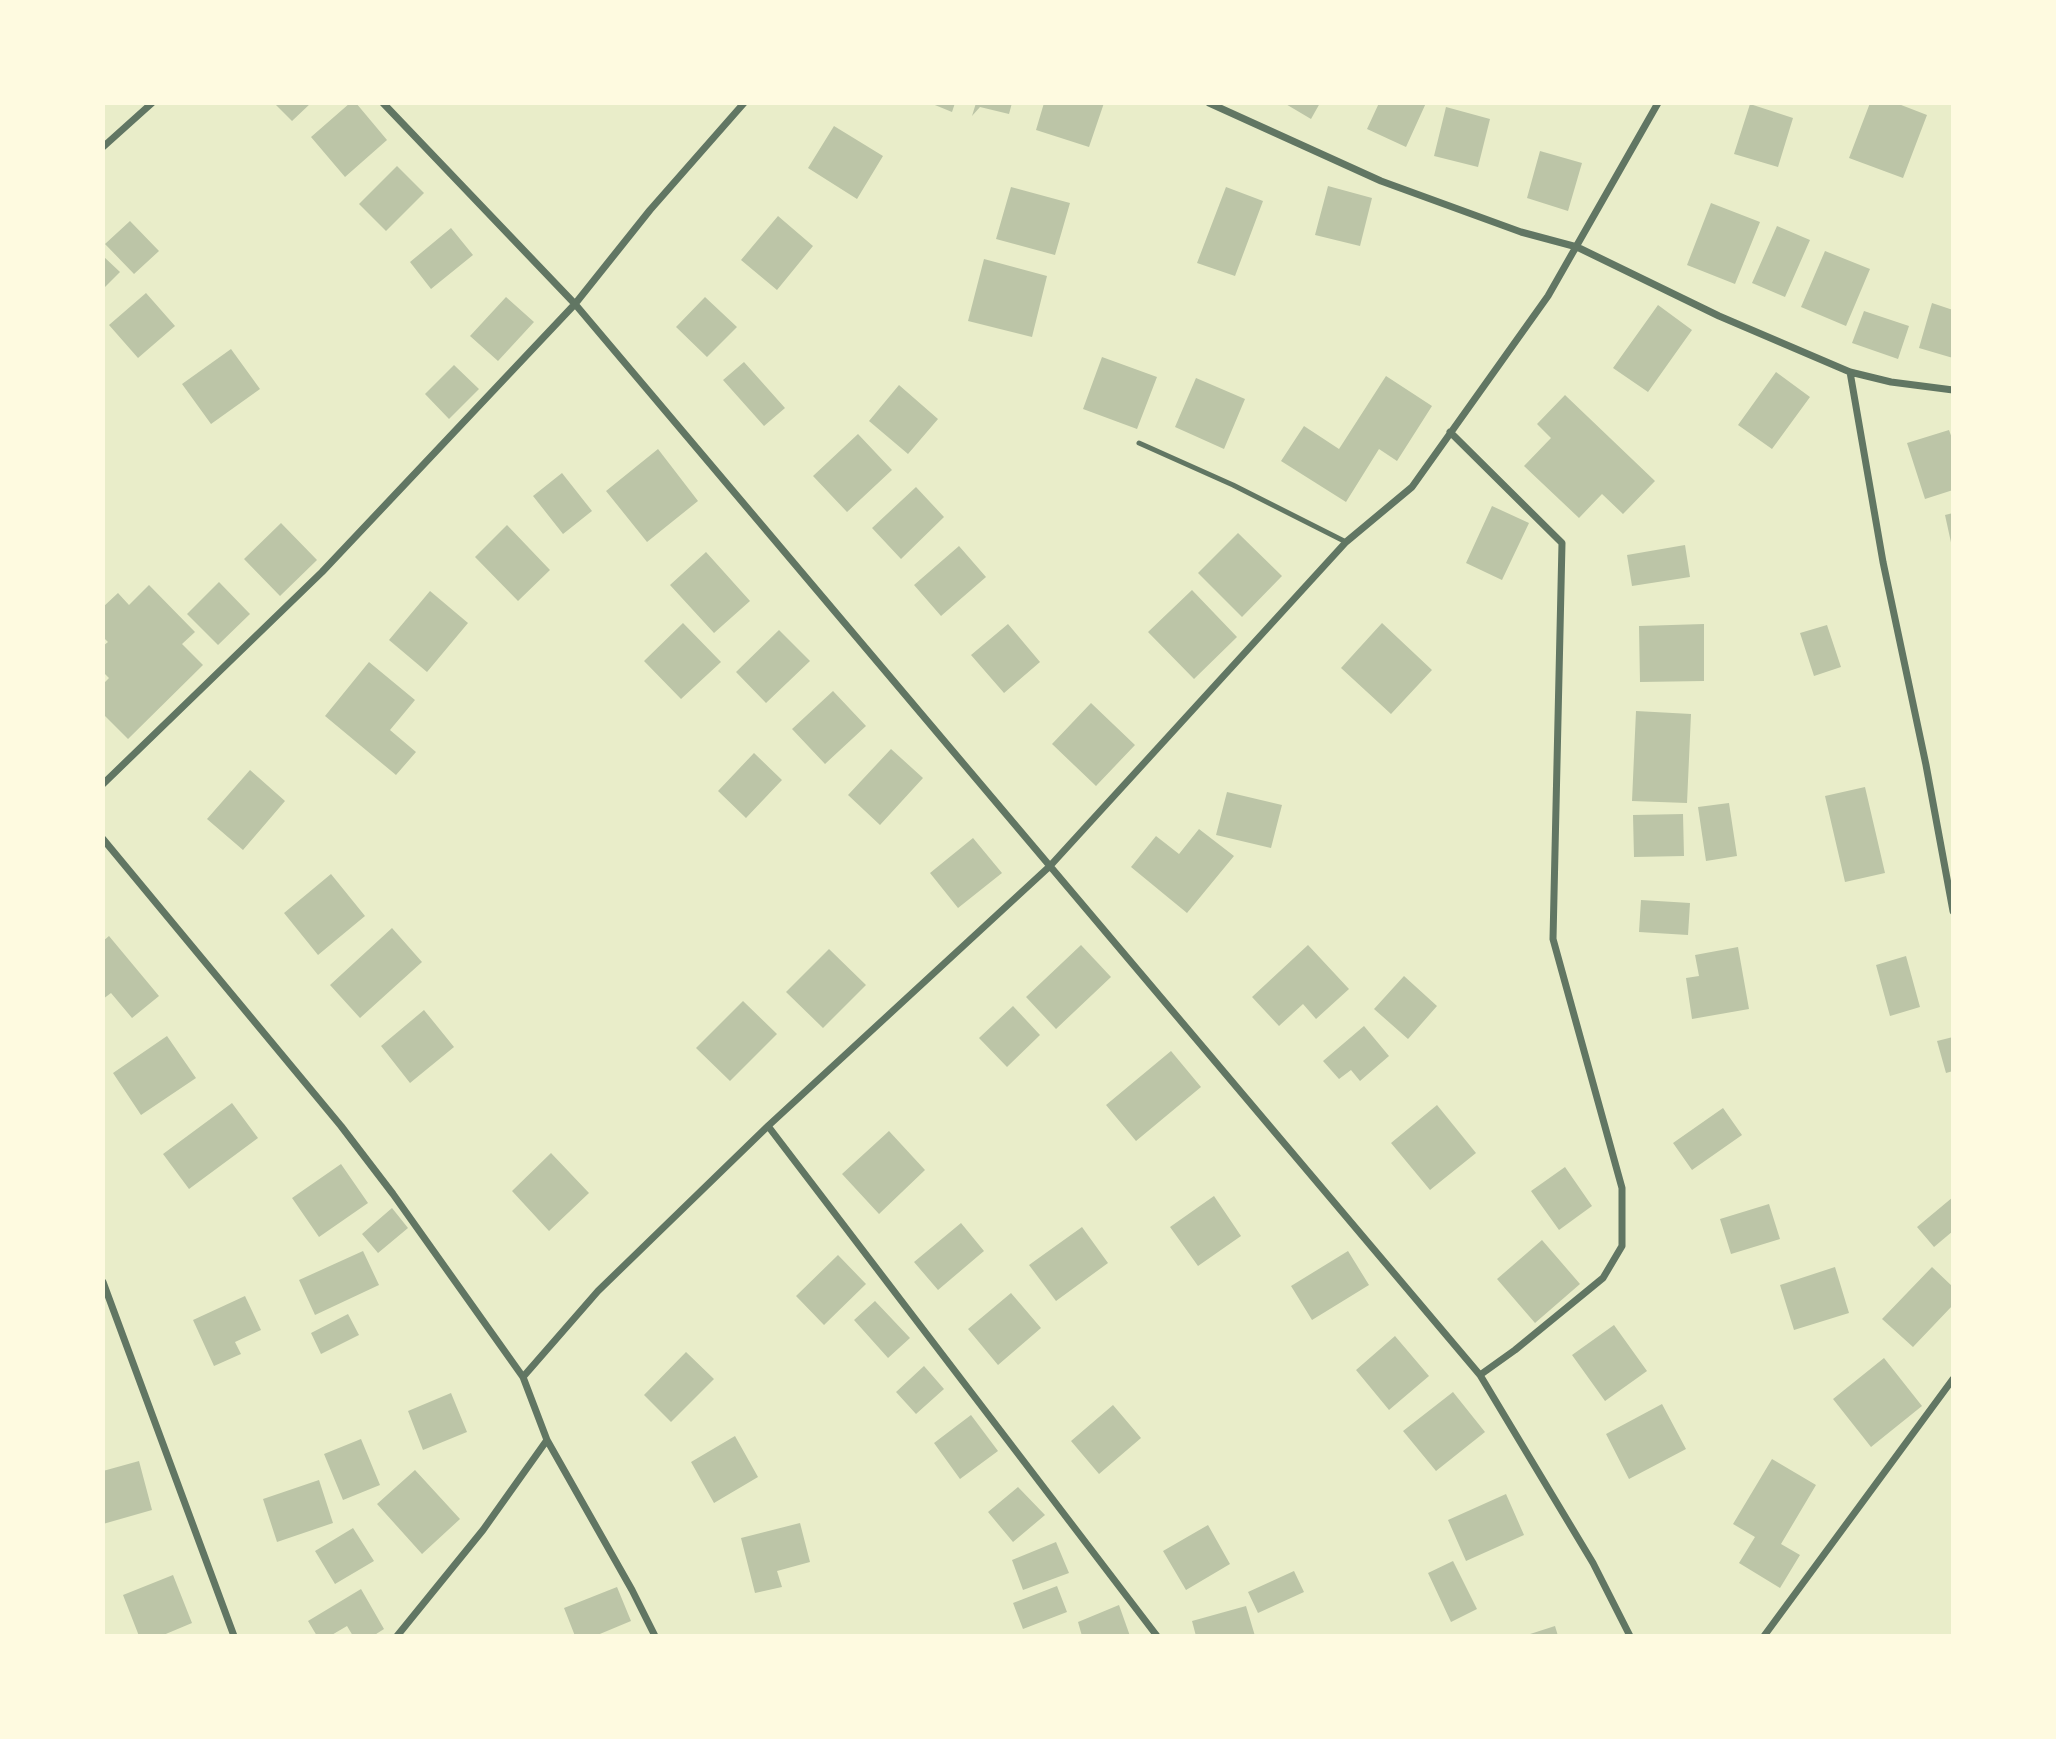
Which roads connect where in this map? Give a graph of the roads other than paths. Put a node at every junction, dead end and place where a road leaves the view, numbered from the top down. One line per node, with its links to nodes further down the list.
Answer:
1 (152, 103): 6 (street)
2 (383, 103): 8 (street)
3 (744, 103): 8 (street)
4 (1209, 103): 7 (street)
5 (1658, 103): 7 (street)
6 (103, 147)
7 (1577, 247): 9 (street); 11 (street)
8 (575, 304): 14 (street); 16 (street)
9 (1850, 372): 10 (street); 17 (street)
10 (1953, 390)
11 (1450, 432): 13 (street); 20 (street)
12 (1139, 443): 13 (lane)
13 (1346, 542): 16 (street)
14 (103, 784)
15 (103, 839): 21 (street)
16 (1050, 866): 18 (street); 20 (street)
17 (1953, 911)
18 (768, 1126): 21 (street); 27 (street)
19 (103, 1282): 24 (street)
20 (1480, 1375): 28 (street)
21 (523, 1377): 23 (street)
22 (1953, 1379): 29 (street)
23 (547, 1440): 25 (street); 26 (street)
24 (234, 1636)
25 (397, 1636)
26 (655, 1636)
27 (1157, 1636)
28 (1630, 1636)
29 (1764, 1636)

